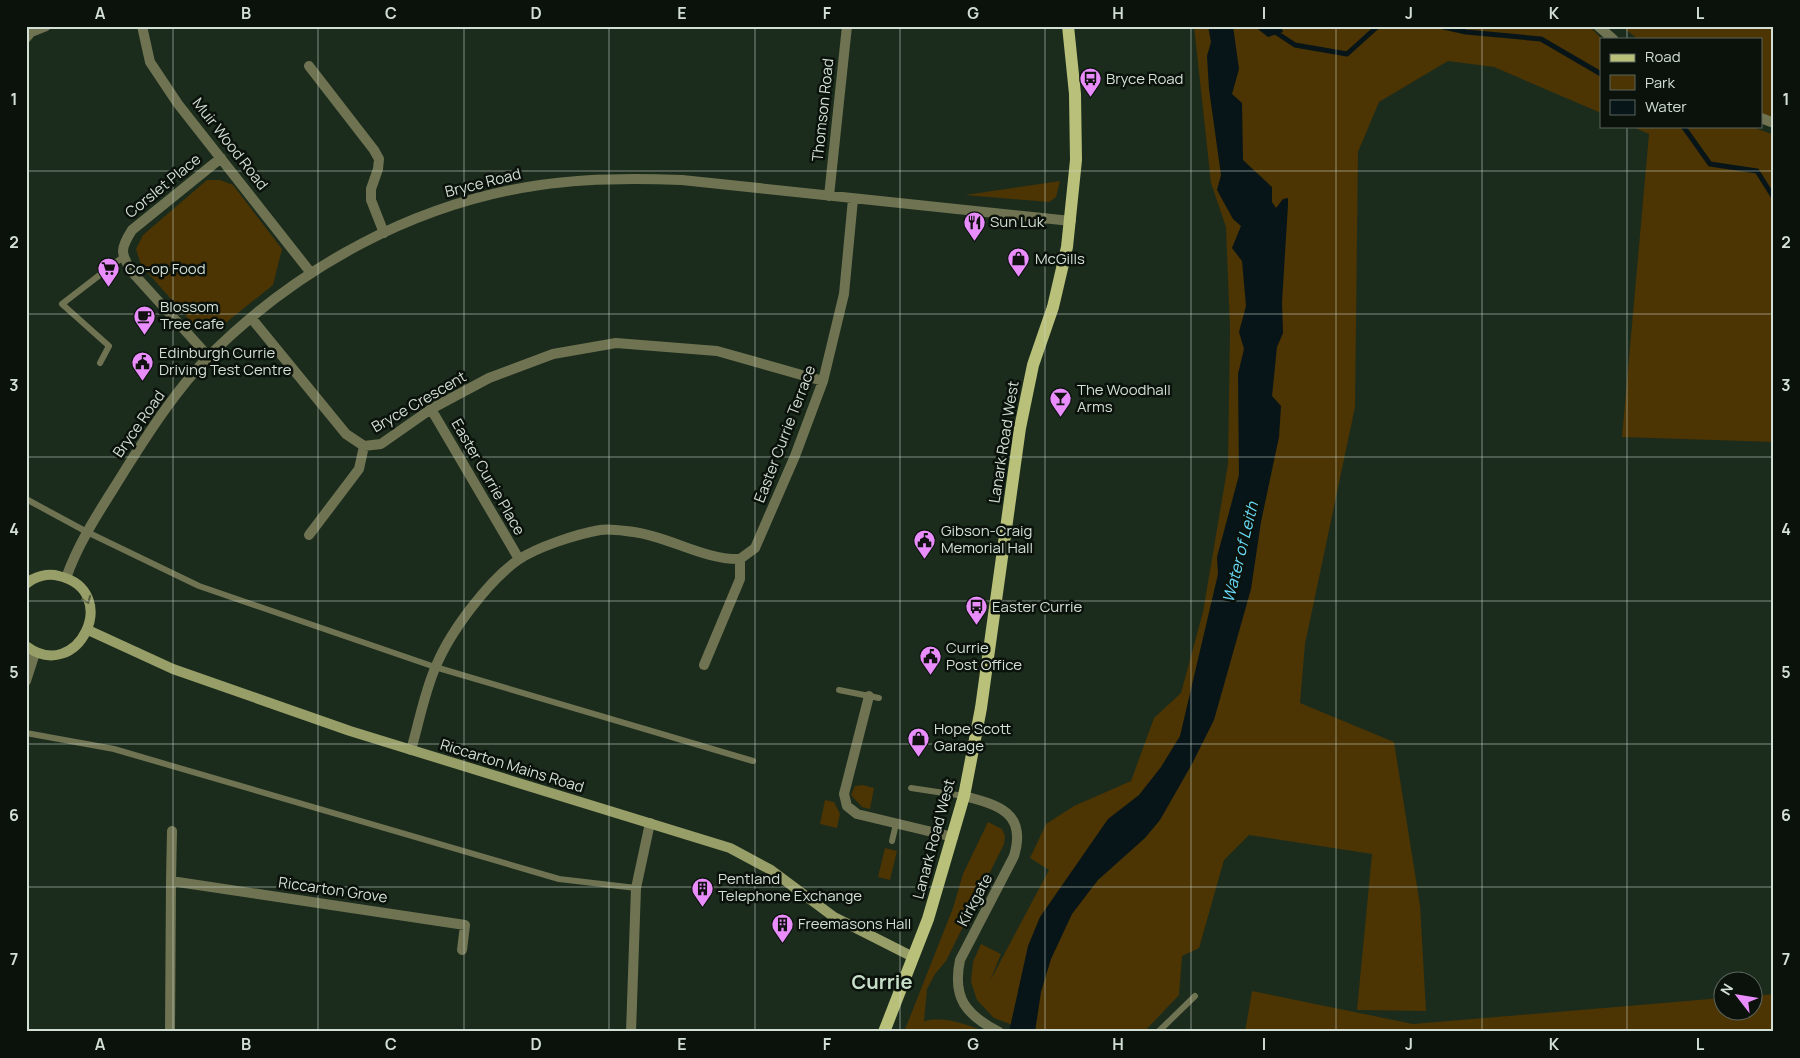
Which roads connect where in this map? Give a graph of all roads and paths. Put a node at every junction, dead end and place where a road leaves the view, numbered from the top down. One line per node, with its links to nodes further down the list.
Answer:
1 (46, 26): 6 (street)
2 (142, 26): 11 (street, Muir Wood Road)
3 (847, 26): 12 (street, Thomson Road)
4 (1068, 26): 14 (main road, Lanark Road West)
5 (1598, 26): 7 (street)
6 (26, 38)
7 (1613, 38)
8 (309, 66): 15 (street)
9 (1762, 118): 10 (street)
10 (1774, 123)
11 (221, 158): 16 (street, Corslet Place); 17 (street, Muir Wood Road)
12 (829, 196): 13 (street, Bryce Road); 15 (street, Bryce Road)
13 (853, 199): 14 (street, Bryce Road); 21 (street, Easter Currie Terrace)
14 (1071, 221): 44 (main road, Lanark Road West)
15 (384, 233): 17 (street, Bryce Road)
16 (123, 257): 19 (street); 20 (lane)
17 (310, 273): 18 (street, Bryce Road)
18 (252, 319): 19 (street, Bryce Road); 23 (street)
19 (209, 357): 25 (street, Bryce Road)
20 (100, 363)
21 (823, 381): 22 (street, Bryce Crescent); 28 (street, Easter Currie Terrace)
22 (431, 409): 23 (street, Bryce Crescent); 27 (street, Easter Currie Place)
23 (364, 446): 26 (street, Bryce Crescent)
24 (26, 499): 25 (lane)
25 (87, 532): 29 (street, Bryce Road); 35 (lane)
26 (309, 534)
27 (519, 559): 28 (street); 35 (street)
28 (740, 559): 34 (street)
29 (66, 578): 30 (street); 31 (street, one-way to 31)
30 (26, 584)
31 (88, 630): 33 (street); 41 (street, Riccarton Mains Road)
32 (26, 646): 33 (street)
33 (35, 653): 36 (street)
34 (704, 665)
35 (436, 667): 41 (street); 42 (lane)
36 (26, 681)
37 (838, 690): 38 (lane)
38 (869, 696): 39 (lane); 46 (street)
39 (879, 698)
40 (26, 733): 51 (lane)
41 (411, 750): 45 (street, Riccarton Mains Road)
42 (753, 761)
43 (911, 788): 44 (lane)
44 (964, 796): 48 (main road, Lanark Road West); 58 (street, Kirkgate)
45 (650, 823): 51 (street); 53 (street, Riccarton Mains Road)
46 (896, 824): 48 (street); 49 (lane)
47 (172, 831): 50 (street)
48 (953, 837): 53 (main road, Lanark Road West)
49 (892, 841)
50 (171, 881): 52 (street, Riccarton Grove); 55 (street)
51 (636, 888): 56 (street)
52 (462, 950)
53 (913, 956): 57 (main road, Lanark Road West)
54 (1195, 996): 59 (lane)
55 (170, 1032)
56 (631, 1032)
57 (884, 1032)
58 (999, 1032)
59 (1158, 1032)

